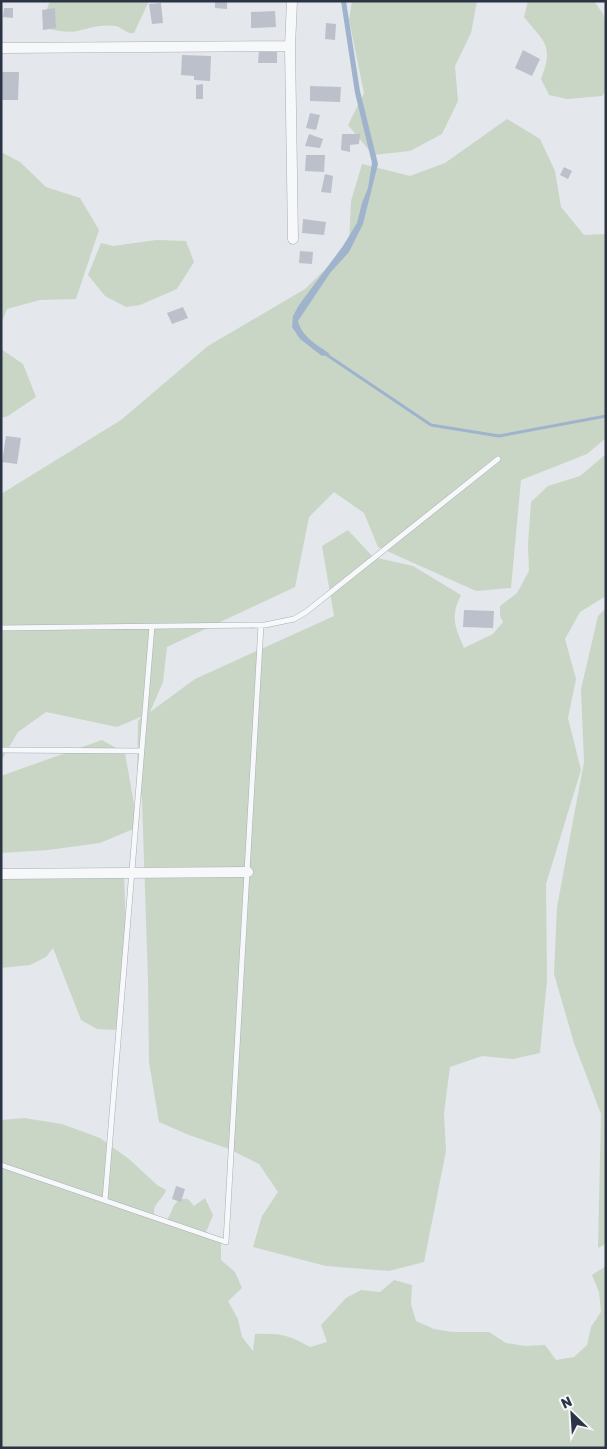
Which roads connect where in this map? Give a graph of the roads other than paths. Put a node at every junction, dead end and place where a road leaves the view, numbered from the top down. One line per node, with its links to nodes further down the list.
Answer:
1 (292, 1): 2 (street)
2 (290, 46): 3 (street); 4 (street)
3 (1, 48)
4 (293, 239)
5 (498, 459): 6 (lane)
6 (261, 624): 7 (lane); 11 (lane)
7 (152, 626): 8 (lane); 10 (lane)
8 (1, 628)
9 (1, 750): 10 (lane)
10 (142, 751): 12 (lane)
11 (248, 872): 12 (street); 15 (lane)
12 (132, 873): 13 (street); 15 (lane)
13 (1, 874)
14 (1, 1165): 15 (lane)
15 (105, 1200)

